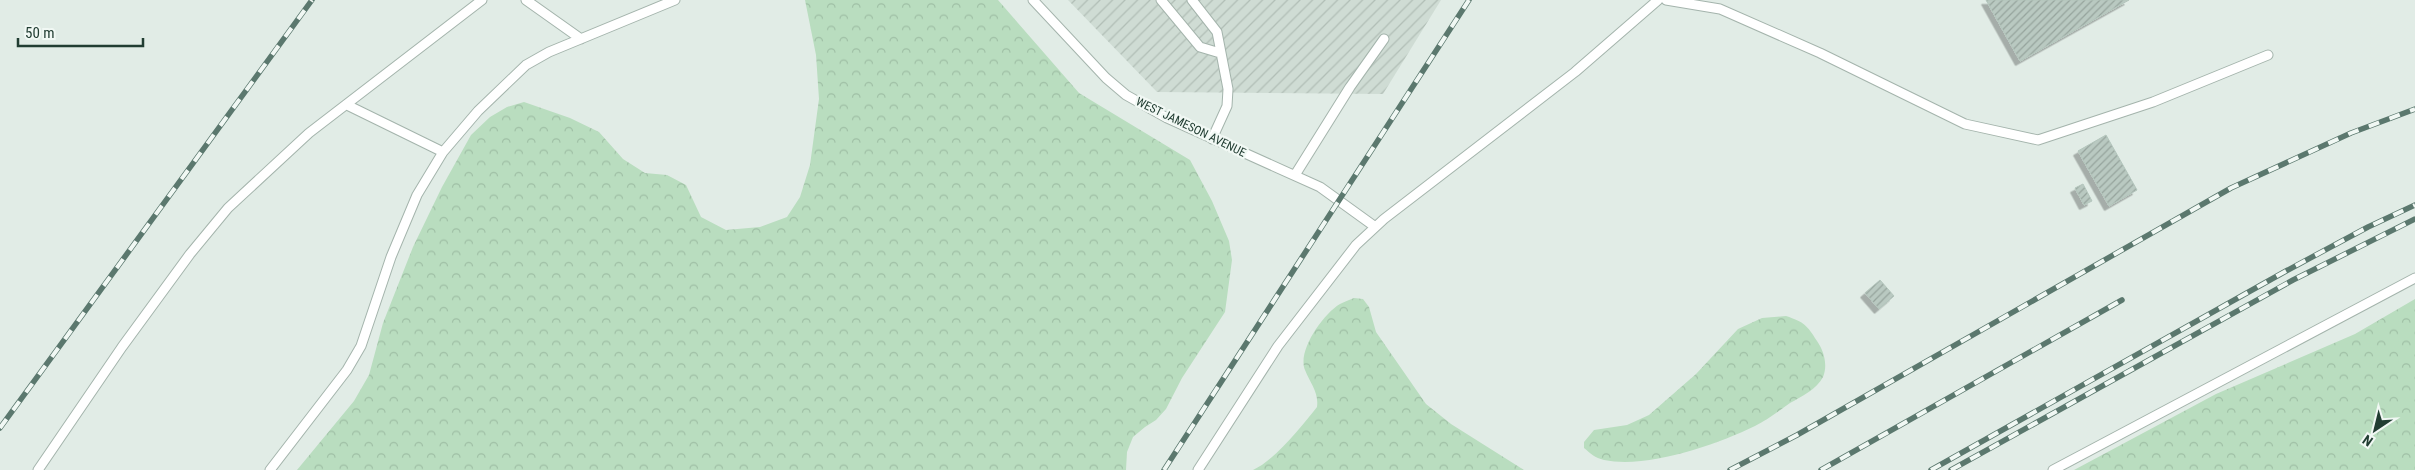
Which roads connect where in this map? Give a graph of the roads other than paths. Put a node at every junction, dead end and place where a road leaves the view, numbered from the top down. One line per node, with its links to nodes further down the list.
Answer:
1 (482, 0): 13 (lane)
2 (526, 0): 9 (lane)
3 (675, 0): 9 (lane)
4 (1033, 0): 14 (lane, WEST JAMESON AVENUE)
5 (1161, 0): 11 (lane)
6 (1192, 0): 11 (lane)
7 (1658, 0): 17 (lane)
8 (1666, 0): 12 (lane)
9 (581, 39): 15 (lane)
10 (1384, 39): 16 (lane)
11 (1220, 53): 14 (lane)
12 (2268, 55)
13 (347, 105): 15 (lane); 19 (lane)
14 (1212, 139): 16 (lane, WEST JAMESON AVENUE)
15 (443, 152): 20 (lane)
16 (1295, 175): 17 (lane, WEST JAMESON AVENUE)
17 (1374, 226): 21 (lane)
18 (2415, 278): 22 (lane)
19 (38, 470)
20 (270, 470)
21 (1198, 470)
22 (2054, 470)

